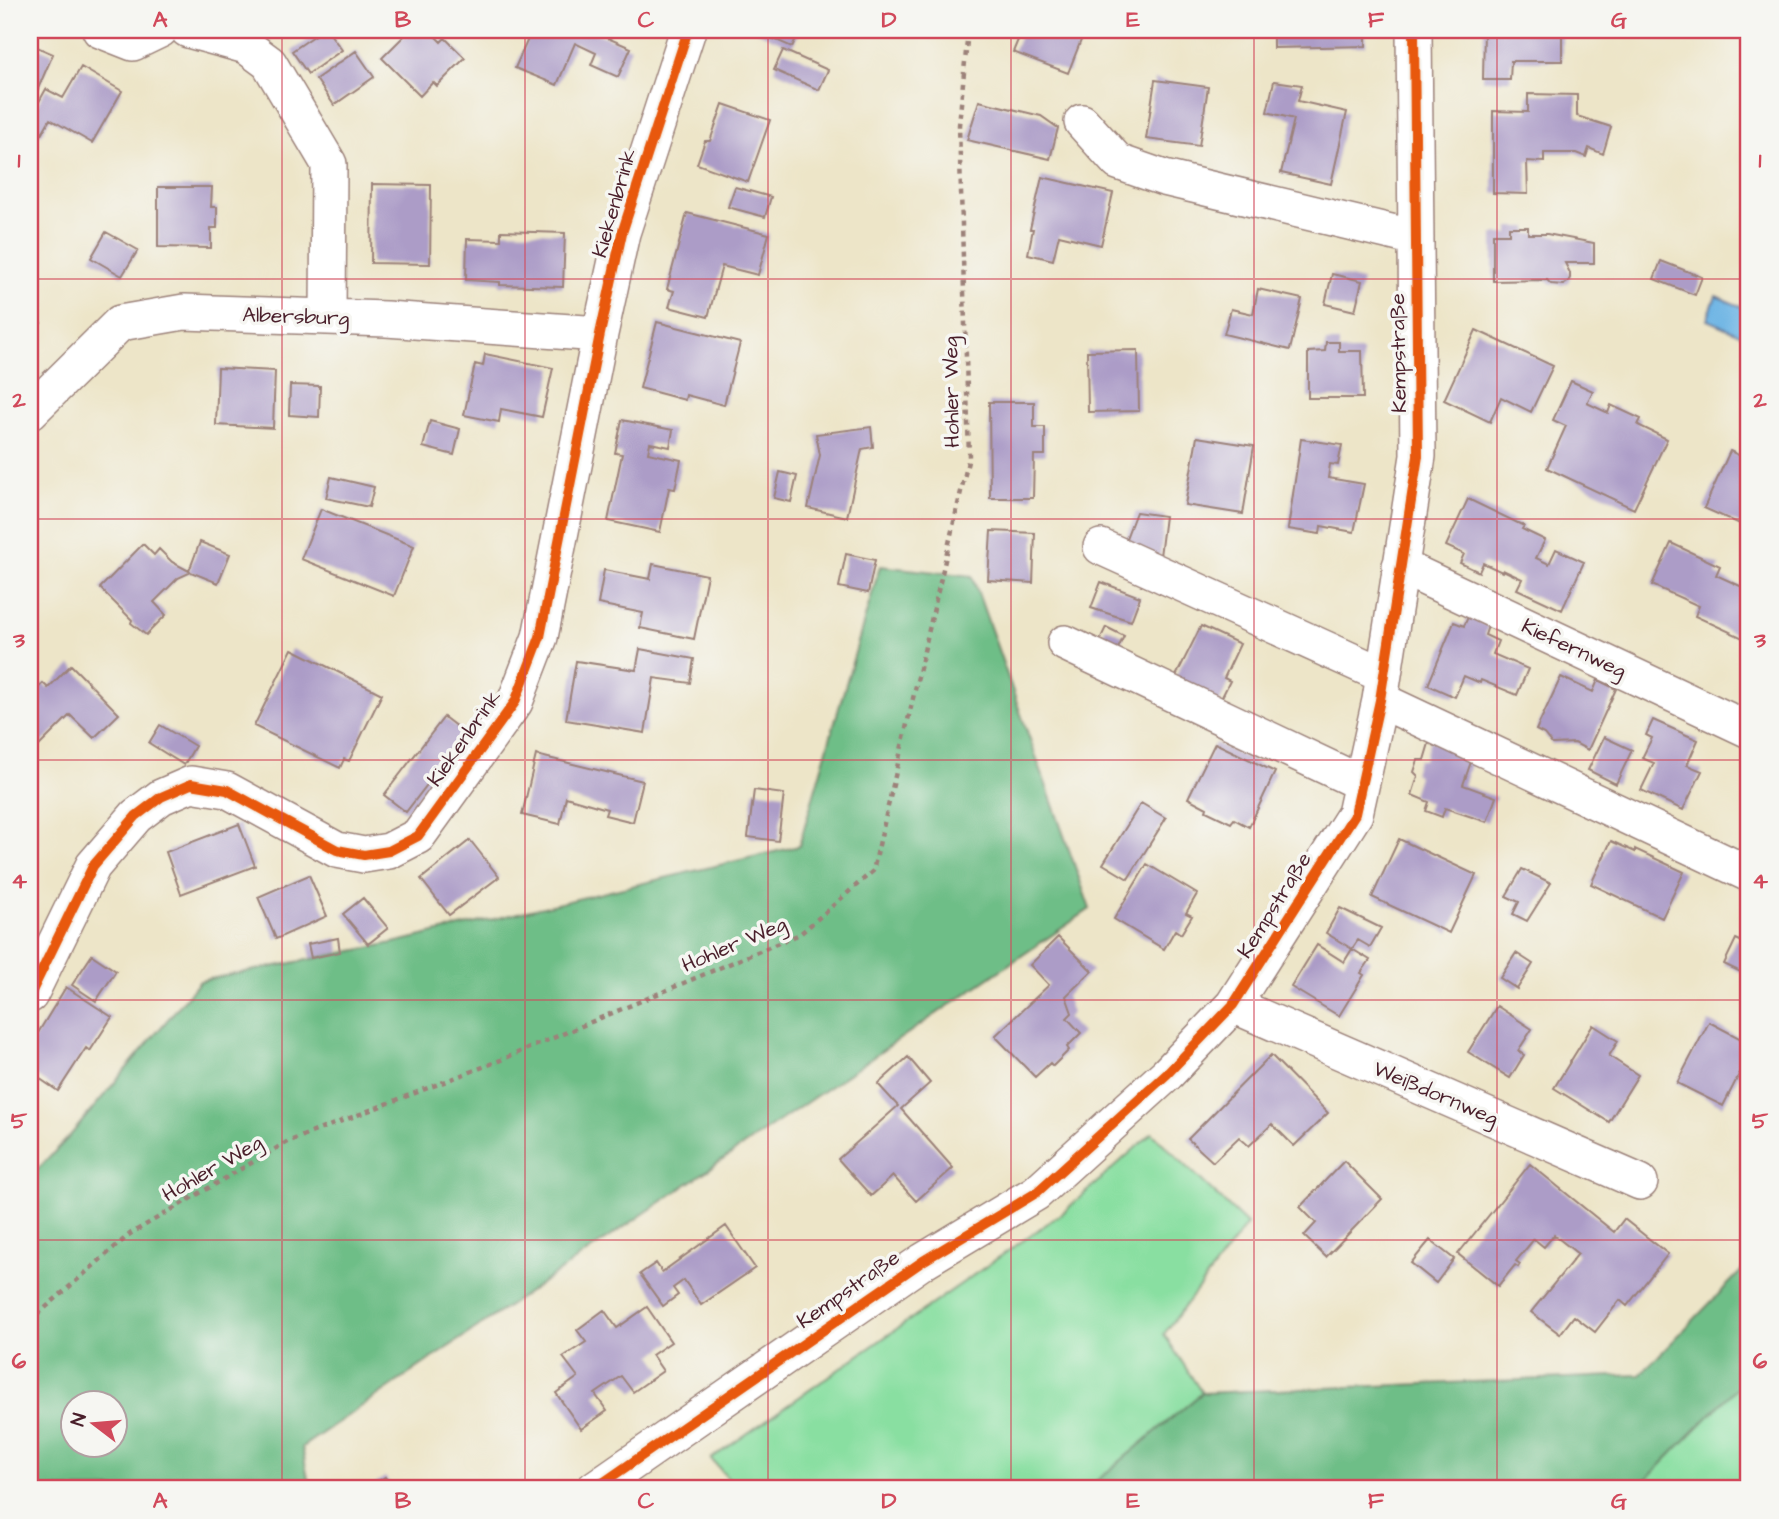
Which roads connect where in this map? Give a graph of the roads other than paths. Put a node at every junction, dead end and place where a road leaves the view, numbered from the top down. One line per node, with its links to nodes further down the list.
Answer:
1 (100, 30): 2 (street)
2 (160, 30)
3 (188, 30): 6 (street)
4 (688, 30): 10 (street, Kiekenbrink)
5 (1413, 30): 8 (street, Kempstraße)
6 (249, 38): 9 (street)
7 (1082, 122): 8 (street)
8 (1416, 238): 13 (street, Kempstraße)
9 (328, 317): 10 (street, Albersburg); 11 (street, Albersburg)
10 (600, 334): 19 (street, Kiekenbrink)
11 (30, 412)
12 (1101, 548): 15 (street)
13 (1400, 566): 15 (street, Kempstraße); 16 (street, Kiefernweg)
14 (1065, 643): 17 (street)
15 (1382, 687): 17 (street, Kempstraße); 18 (street)
16 (1749, 730)
17 (1362, 783): 20 (street, Kempstraße)
18 (1749, 874)
19 (30, 995)
20 (1233, 1005): 21 (street, Weißdornweg); 22 (street, Kempstraße)
21 (1640, 1182)
22 (594, 1489)

